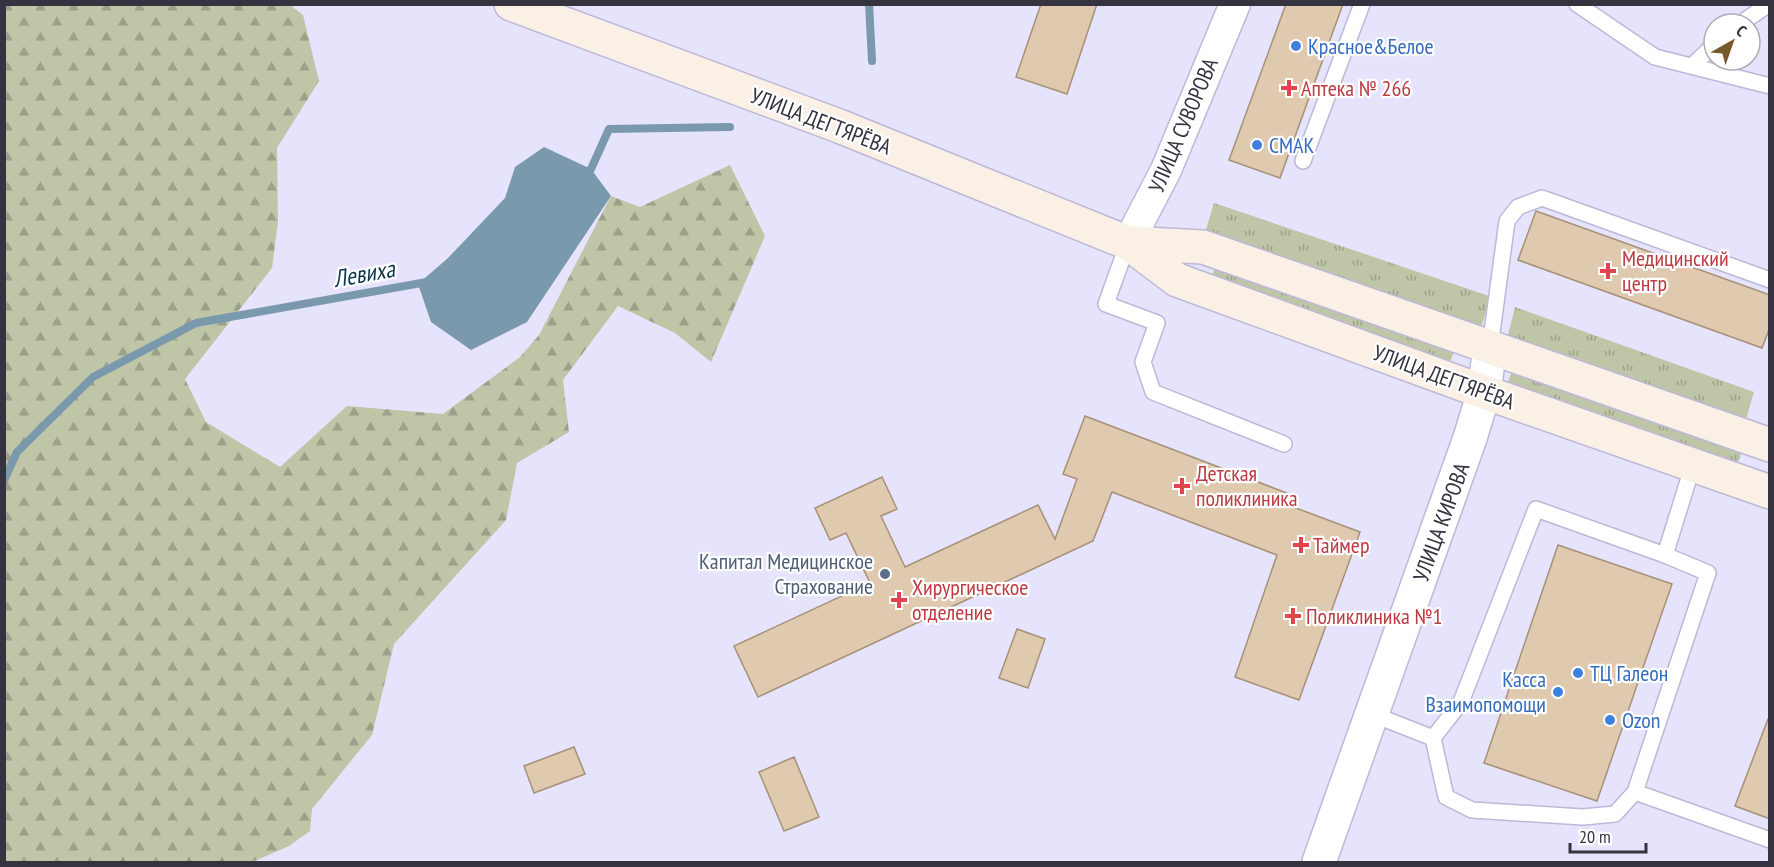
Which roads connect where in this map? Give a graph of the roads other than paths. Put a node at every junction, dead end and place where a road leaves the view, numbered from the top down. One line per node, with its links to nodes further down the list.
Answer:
1 (511, 4): 9 (main road, УЛИЦА ДЕГТЯРЁВА)
2 (1235, 4): 9 (street, УЛИЦА СУВОРОВА)
3 (1362, 4): 8 (lane)
4 (1576, 4): 6 (lane)
5 (1702, 56): 6 (lane)
6 (1693, 65): 7 (lane)
7 (1770, 87)
8 (1303, 161)
9 (1128, 243): 11 (main road, УЛИЦА ДЕГТЯРЁВА); 12 (main road, УЛИЦА ДЕГТЯРЁВА); 13 (lane)
10 (1770, 280): 11 (lane)
11 (1491, 347): 12 (street, УЛИЦА КИРОВА); 14 (main road, УЛИЦА ДЕГТЯРЁВА)
12 (1484, 392): 15 (main road, УЛИЦА ДЕГТЯРЁВА); 18 (street, УЛИЦА КИРОВА)
13 (1284, 444)
14 (1770, 445)
15 (1693, 465): 16 (main road, УЛИЦА ДЕГТЯРЁВА); 17 (lane)
16 (1770, 492)
17 (1665, 555): 19 (lane); 20 (lane)
18 (1372, 714): 19 (lane); 22 (street, УЛИЦА КИРОВА)
19 (1434, 738): 20 (lane)
20 (1635, 792): 21 (lane)
21 (1770, 840)
22 (1319, 862)

